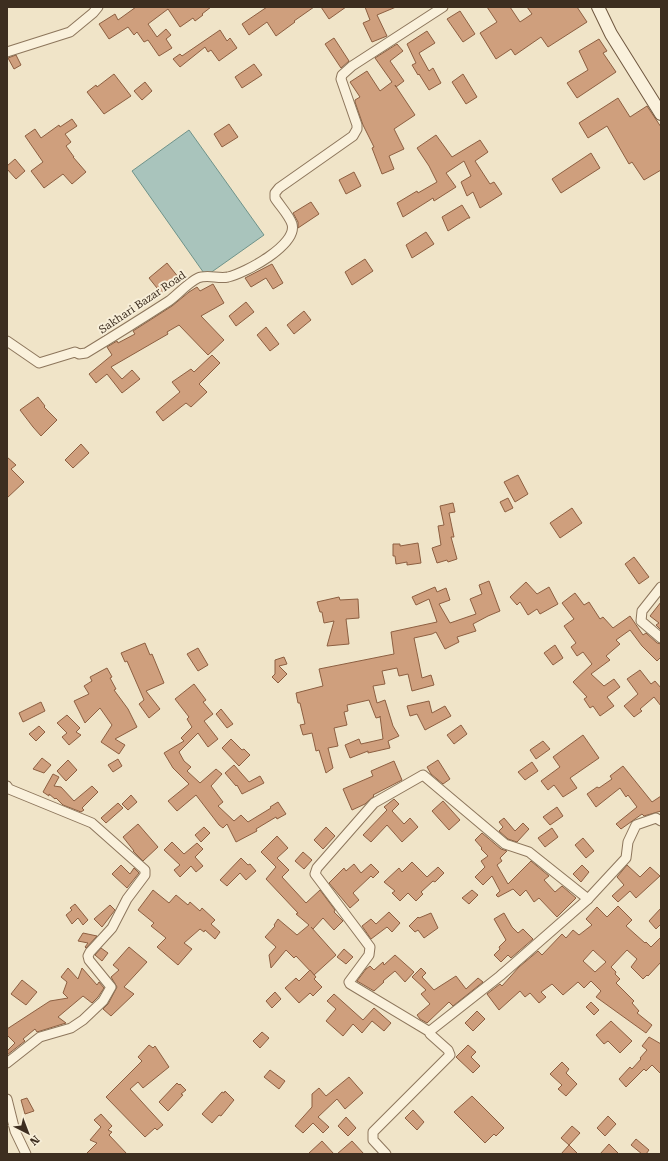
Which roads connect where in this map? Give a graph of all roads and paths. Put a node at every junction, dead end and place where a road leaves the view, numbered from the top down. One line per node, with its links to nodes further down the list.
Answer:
1 (98, 7): 4 (street)
2 (443, 7): 6 (street, Sakhari Bazar Road)
3 (598, 7): 5 (main road)
4 (7, 52)
5 (661, 114)
6 (7, 341)
7 (661, 587): 8 (street)
8 (661, 638)
9 (7, 786): 13 (street)
10 (661, 821): 11 (street)
11 (588, 899): 12 (street); 12 (street)
12 (430, 1032): 16 (street)
13 (7, 1063)
14 (7, 1099): 15 (street)
15 (26, 1154)
16 (386, 1154)

